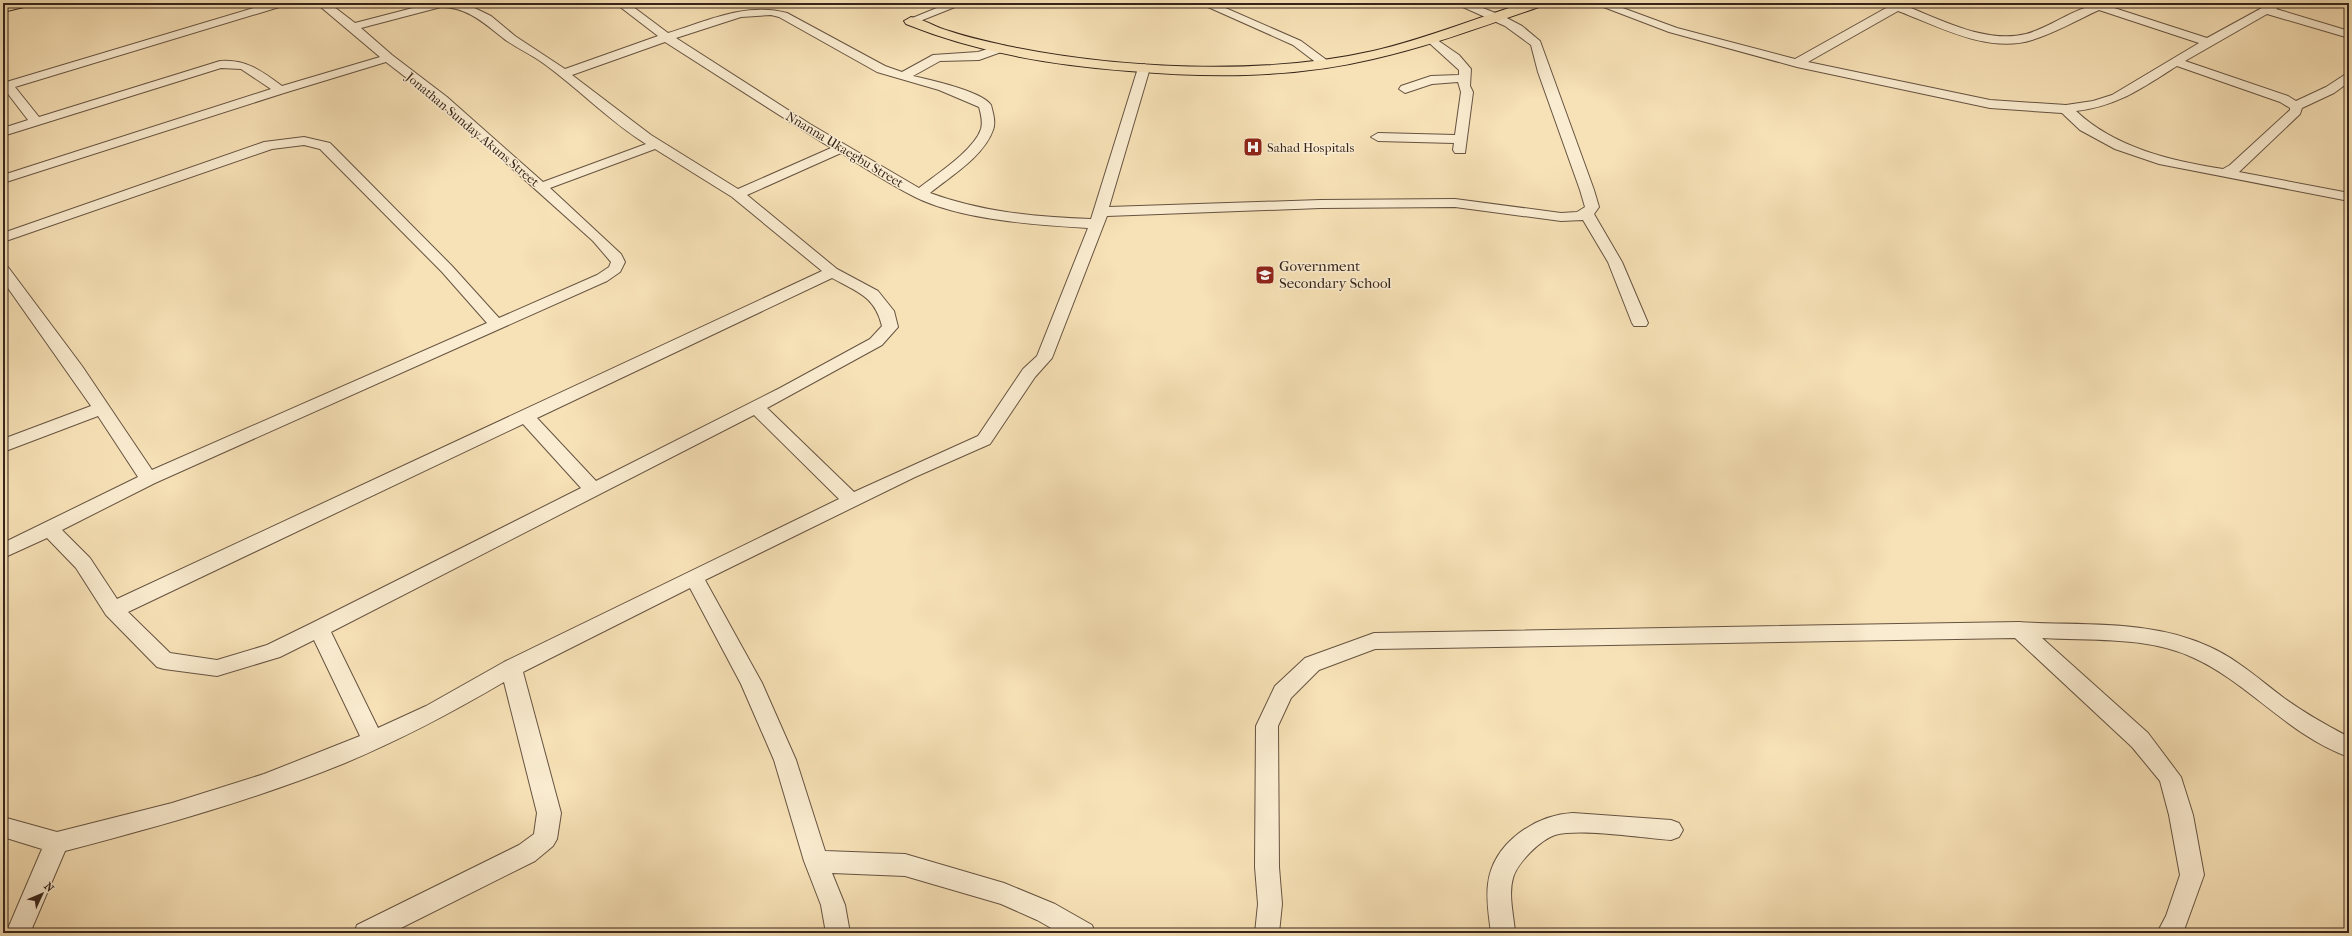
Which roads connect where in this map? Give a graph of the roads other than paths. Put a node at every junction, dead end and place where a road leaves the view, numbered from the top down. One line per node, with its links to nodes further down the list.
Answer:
1 (23, 3): 14 (main road)
2 (282, 3): 33 (street)
3 (322, 3): 18 (street, Jonathan Sunday Akuns Street)
4 (621, 3): 20 (street, Nnanna Ukaegbu Street)
5 (959, 3): 17 (street)
6 (1205, 3): 27 (street)
7 (1460, 3): 16 (street)
8 (1537, 3): 16 (main road)
9 (1599, 3): 26 (street)
10 (2279, 3): 15 (street)
11 (451, 4): 18 (street); 29 (street)
12 (1900, 5): 13 (street); 26 (street)
13 (2101, 5): 22 (street)
14 (3, 8)
15 (2266, 10): 19 (street); 22 (street)
16 (1496, 17): 21 (main road); 50 (street)
17 (911, 21): 23 (main road)
18 (354, 27): 24 (street, Jonathan Sunday Akuns Street)
19 (2349, 35)
20 (666, 37): 29 (street); 31 (street); 43 (street, Nnanna Ukaegbu Street)
21 (1430, 38): 27 (main road); 32 (street)
22 (2208, 42): 25 (street)
23 (1000, 49): 28 (main road); 31 (street)
24 (388, 58): 36 (street); 46 (street, Jonathan Sunday Akuns Street)
25 (2178, 62): 37 (street); 38 (street)
26 (1796, 63): 38 (street)
27 (1326, 64): 28 (main road)
28 (1144, 68): 51 (street)
29 (562, 74): 42 (street)
30 (2349, 76): 34 (street)
31 (907, 78): 48 (street)
32 (1465, 78): 35 (street); 41 (street)
33 (5, 87): 39 (street)
34 (2343, 87): 37 (street)
35 (1405, 89)
36 (280, 90): 39 (street); 45 (street)
37 (2296, 106): 44 (street)
38 (2066, 110): 44 (street)
39 (36, 122): 40 (street)
40 (3, 132)
41 (1378, 137)
42 (658, 144): 46 (street); 47 (street)
43 (842, 148): 47 (street); 48 (street, Nnanna Ukaegbu Street)
44 (2225, 173): 49 (street)
45 (3, 179)
46 (541, 187): 56 (street, Jonathan Sunday Akuns Street)
47 (737, 194): 54 (street)
48 (920, 194): 51 (street, Nnanna Ukaegbu Street)
49 (2349, 197)
50 (1588, 214): 51 (street, Nnanna Ukaegbu Street); 55 (street)
51 (1099, 218): 63 (street)
52 (3, 238): 56 (street)
53 (3, 270): 58 (street)
54 (832, 272): 57 (street); 59 (street)
55 (1640, 323)
56 (497, 325): 61 (street)
57 (756, 407): 62 (street); 63 (street)
58 (102, 408): 60 (street); 61 (street)
59 (526, 417): 62 (street); 67 (street)
60 (3, 446)
61 (149, 479): 64 (street)
62 (593, 489): 68 (street)
63 (852, 500): 66 (street)
64 (49, 528): 65 (street); 67 (street)
65 (3, 551)
66 (694, 577): 70 (street); 76 (street)
67 (113, 610): 68 (street)
68 (319, 629): 71 (street)
69 (2019, 630): 72 (street); 81 (street); 83 (street)
70 (511, 668): 71 (street); 78 (street)
71 (373, 740): 75 (street)
72 (2349, 748)
73 (3, 827): 75 (street)
74 (1671, 830): 82 (street)
75 (57, 843): 77 (street)
76 (816, 861): 79 (street); 80 (street)
77 (18, 933)
78 (366, 933)
79 (838, 933)
80 (1083, 933)
81 (1267, 933)
82 (1503, 933)
83 (2169, 933)

